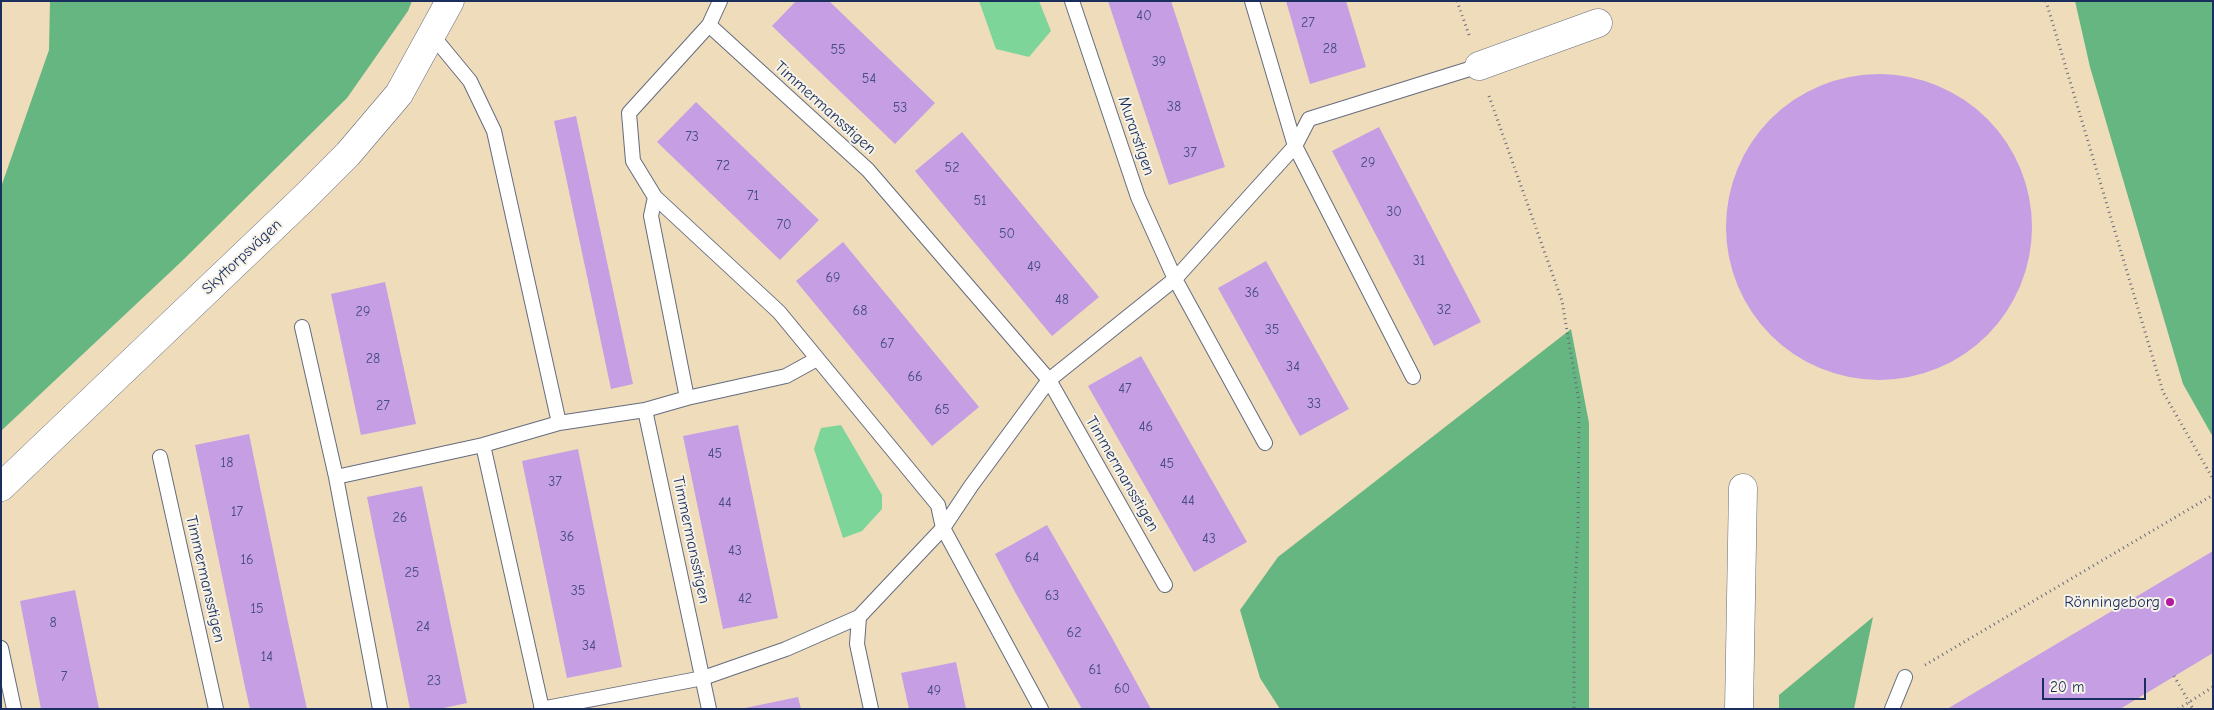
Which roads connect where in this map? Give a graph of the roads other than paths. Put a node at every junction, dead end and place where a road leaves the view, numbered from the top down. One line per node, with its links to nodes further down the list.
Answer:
1 (450, 1): 7 (street, Skyttorpsvägen)
2 (720, 1): 6 (lane)
3 (1072, 1): 11 (lane, Murarstigen)
4 (1252, 1): 9 (lane)
5 (1598, 23): 8 (street)
6 (709, 25): 10 (lane); 15 (lane, Timmermansstigen)
7 (432, 35): 18 (lane); 23 (street, Skyttorpsvägen)
8 (1479, 66): 9 (lane)
9 (1295, 146): 11 (lane); 14 (lane)
10 (655, 197): 13 (lane); 16 (lane)
11 (1175, 279): 15 (lane); 19 (lane, Murarstigen)
12 (302, 327): 22 (lane)
13 (817, 359): 16 (lane); 25 (lane)
14 (1413, 377)
15 (1049, 380): 25 (lane); 26 (lane, Timmermansstigen)
16 (687, 398): 17 (lane)
17 (645, 410): 18 (lane); 30 (lane, Timmermansstigen)
18 (559, 423): 20 (lane)
19 (1265, 443)
20 (483, 445): 22 (lane); 34 (lane)
21 (160, 457): 32 (lane, Timmermansstigen)
22 (336, 477): 33 (lane)
23 (1, 486)
24 (1743, 488): 38 (street)
25 (943, 528): 27 (lane); 37 (lane)
26 (1165, 584)
27 (859, 617): 30 (lane); 36 (lane)
28 (1, 648): 31 (lane)
29 (1905, 677): 39 (lane)
30 (703, 678): 34 (lane); 35 (lane, Timmermansstigen)
31 (14, 709)
32 (216, 709)
33 (380, 709)
34 (542, 709)
35 (709, 709)
36 (871, 709)
37 (1041, 709)
38 (1739, 709)
39 (1892, 709)

